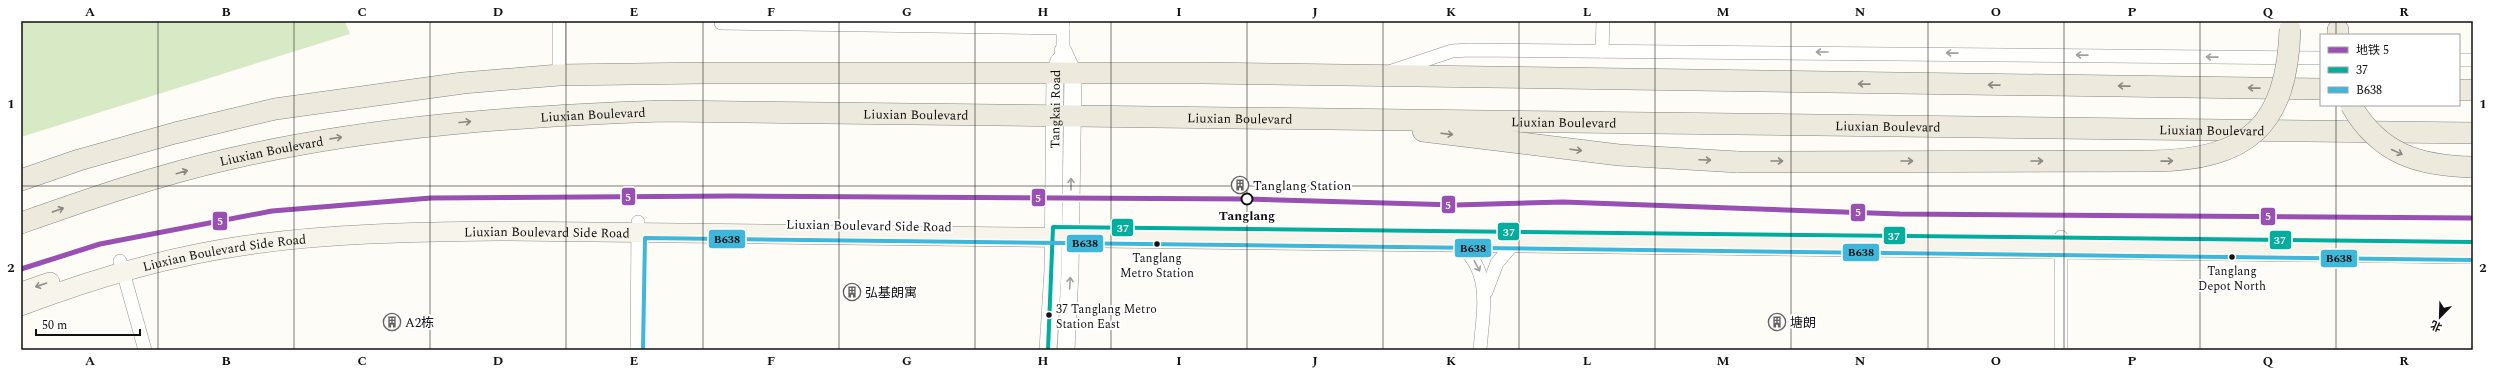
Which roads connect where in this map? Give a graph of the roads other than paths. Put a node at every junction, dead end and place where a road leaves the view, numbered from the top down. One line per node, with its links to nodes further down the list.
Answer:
1 (559, 21): 12 (street)
2 (1603, 21): 7 (street)
3 (721, 23): 4 (street)
4 (1063, 24): 6 (street)
5 (2290, 25): 19 (main road, one-way to 5, bridge)
6 (1063, 51): 11 (street, Tangkai Road)
7 (1602, 51): 8 (street, one-way to 7); 13 (street)
8 (2320, 58)
9 (2460, 60): 10 (street)
10 (2473, 60)
11 (1064, 73): 12 (main road); 13 (main road); 18 (street, Tangkai Road)
12 (559, 75): 22 (main road)
13 (1377, 76): 14 (main road, one-way to 13)
14 (2320, 89)
15 (2460, 90): 16 (main road)
16 (2473, 90)
17 (2352, 106): 21 (main road, one-way to 21, bridge)
18 (1063, 115): 19 (main road, Liuxian Boulevard); 23 (main road, Liuxian Boulevard, one-way to 18); 25 (street, Tangkai Road)
19 (1297, 118): 20 (main road, Liuxian Boulevard)
20 (2473, 133)
21 (2473, 166)
22 (21, 180)
23 (21, 223)
24 (638, 227): 25 (main road, Liuxian Boulevard Side Road); 31 (main road, Liuxian Boulevard Side Road); 36 (street)
25 (1062, 232): 26 (main road, Liuxian Boulevard Side Road); 29 (main road); 37 (street, Tangkai Road); 38 (street, Tangkai Road, one-way to 25)
26 (1455, 242): 27 (main road, Liuxian Boulevard Side Road); 33 (street, one-way to 33)
27 (1515, 242): 29 (main road, Liuxian Boulevard Side Road); 33 (street)
28 (2473, 242): 29 (main road)
29 (2061, 243): 30 (main road, Liuxian Boulevard Side Road); 40 (street)
30 (2473, 254)
31 (122, 266): 32 (main road, Liuxian Boulevard Side Road, one-way to 32); 34 (main road, Liuxian Boulevard Side Road); 35 (street)
32 (21, 292)
33 (1484, 298): 39 (street)
34 (21, 306)
35 (145, 350)
36 (637, 350)
37 (1048, 350)
38 (1066, 350)
39 (1480, 350)
40 (2061, 350)

